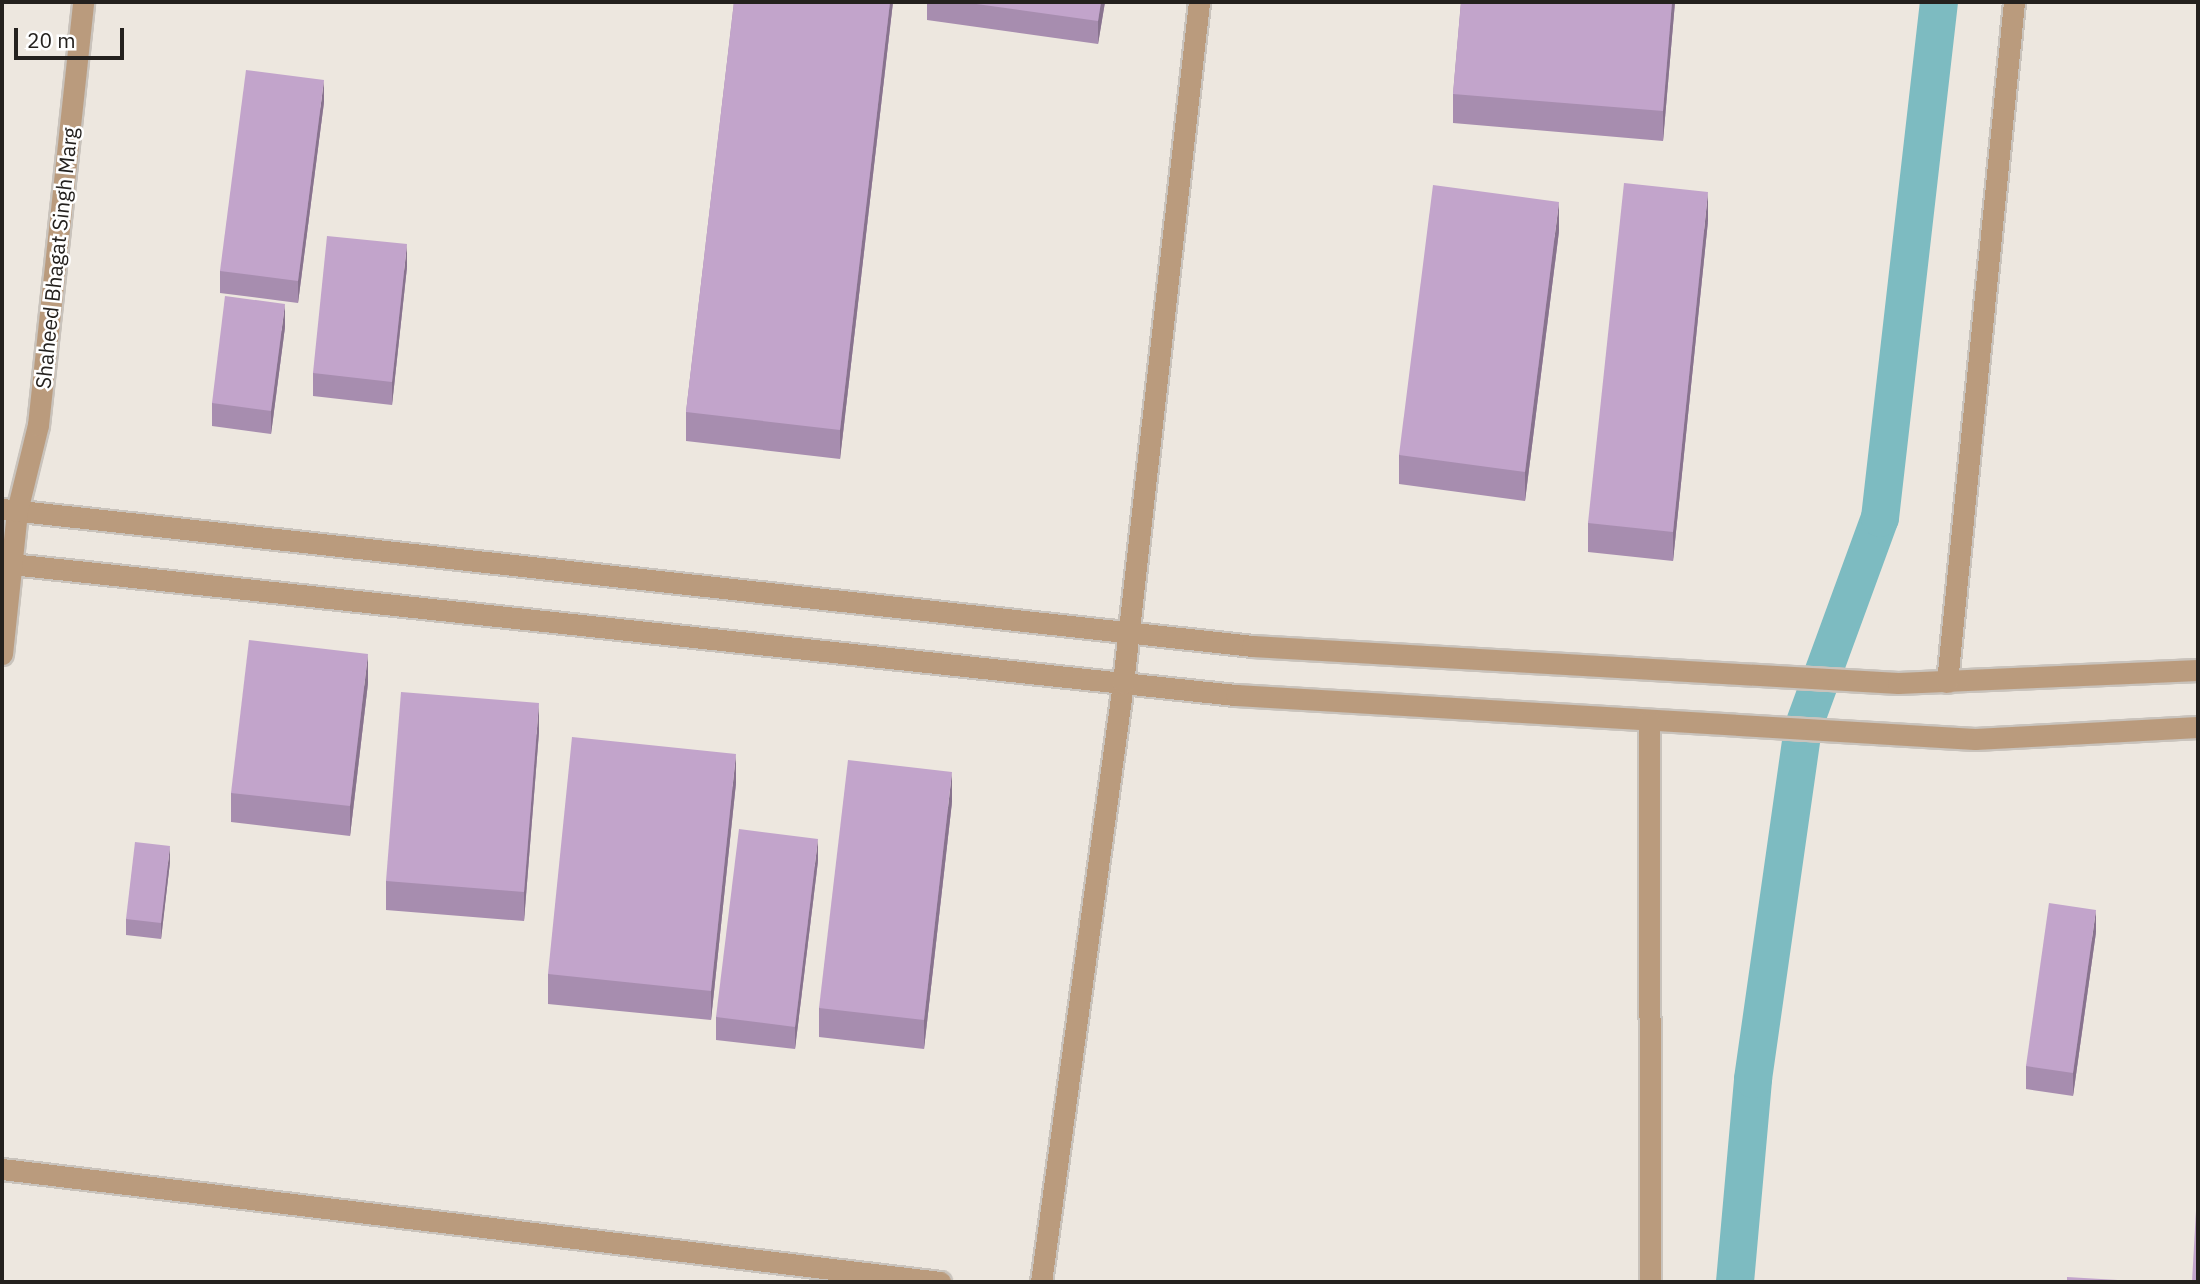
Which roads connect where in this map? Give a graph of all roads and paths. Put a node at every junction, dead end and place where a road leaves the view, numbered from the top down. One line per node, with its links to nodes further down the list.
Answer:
1 (83, 2): 4 (street, Shaheed Bhagat Singh Marg)
2 (1199, 2): 6 (street)
3 (2014, 2): 9 (street)
4 (9, 510): 5 (street, Shaheed Bhagat Singh Marg); 6 (street)
5 (7, 564): 7 (street, Shaheed Bhagat Singh Marg); 10 (street)
6 (1128, 633): 9 (street); 10 (street)
7 (2, 654)
8 (2198, 670): 9 (street)
9 (1947, 682)
10 (1123, 683): 11 (street); 15 (street)
11 (1648, 722): 12 (street); 16 (street)
12 (2198, 727)
13 (2, 1169): 14 (street)
14 (940, 1282)
15 (1041, 1282)
16 (1650, 1282)

